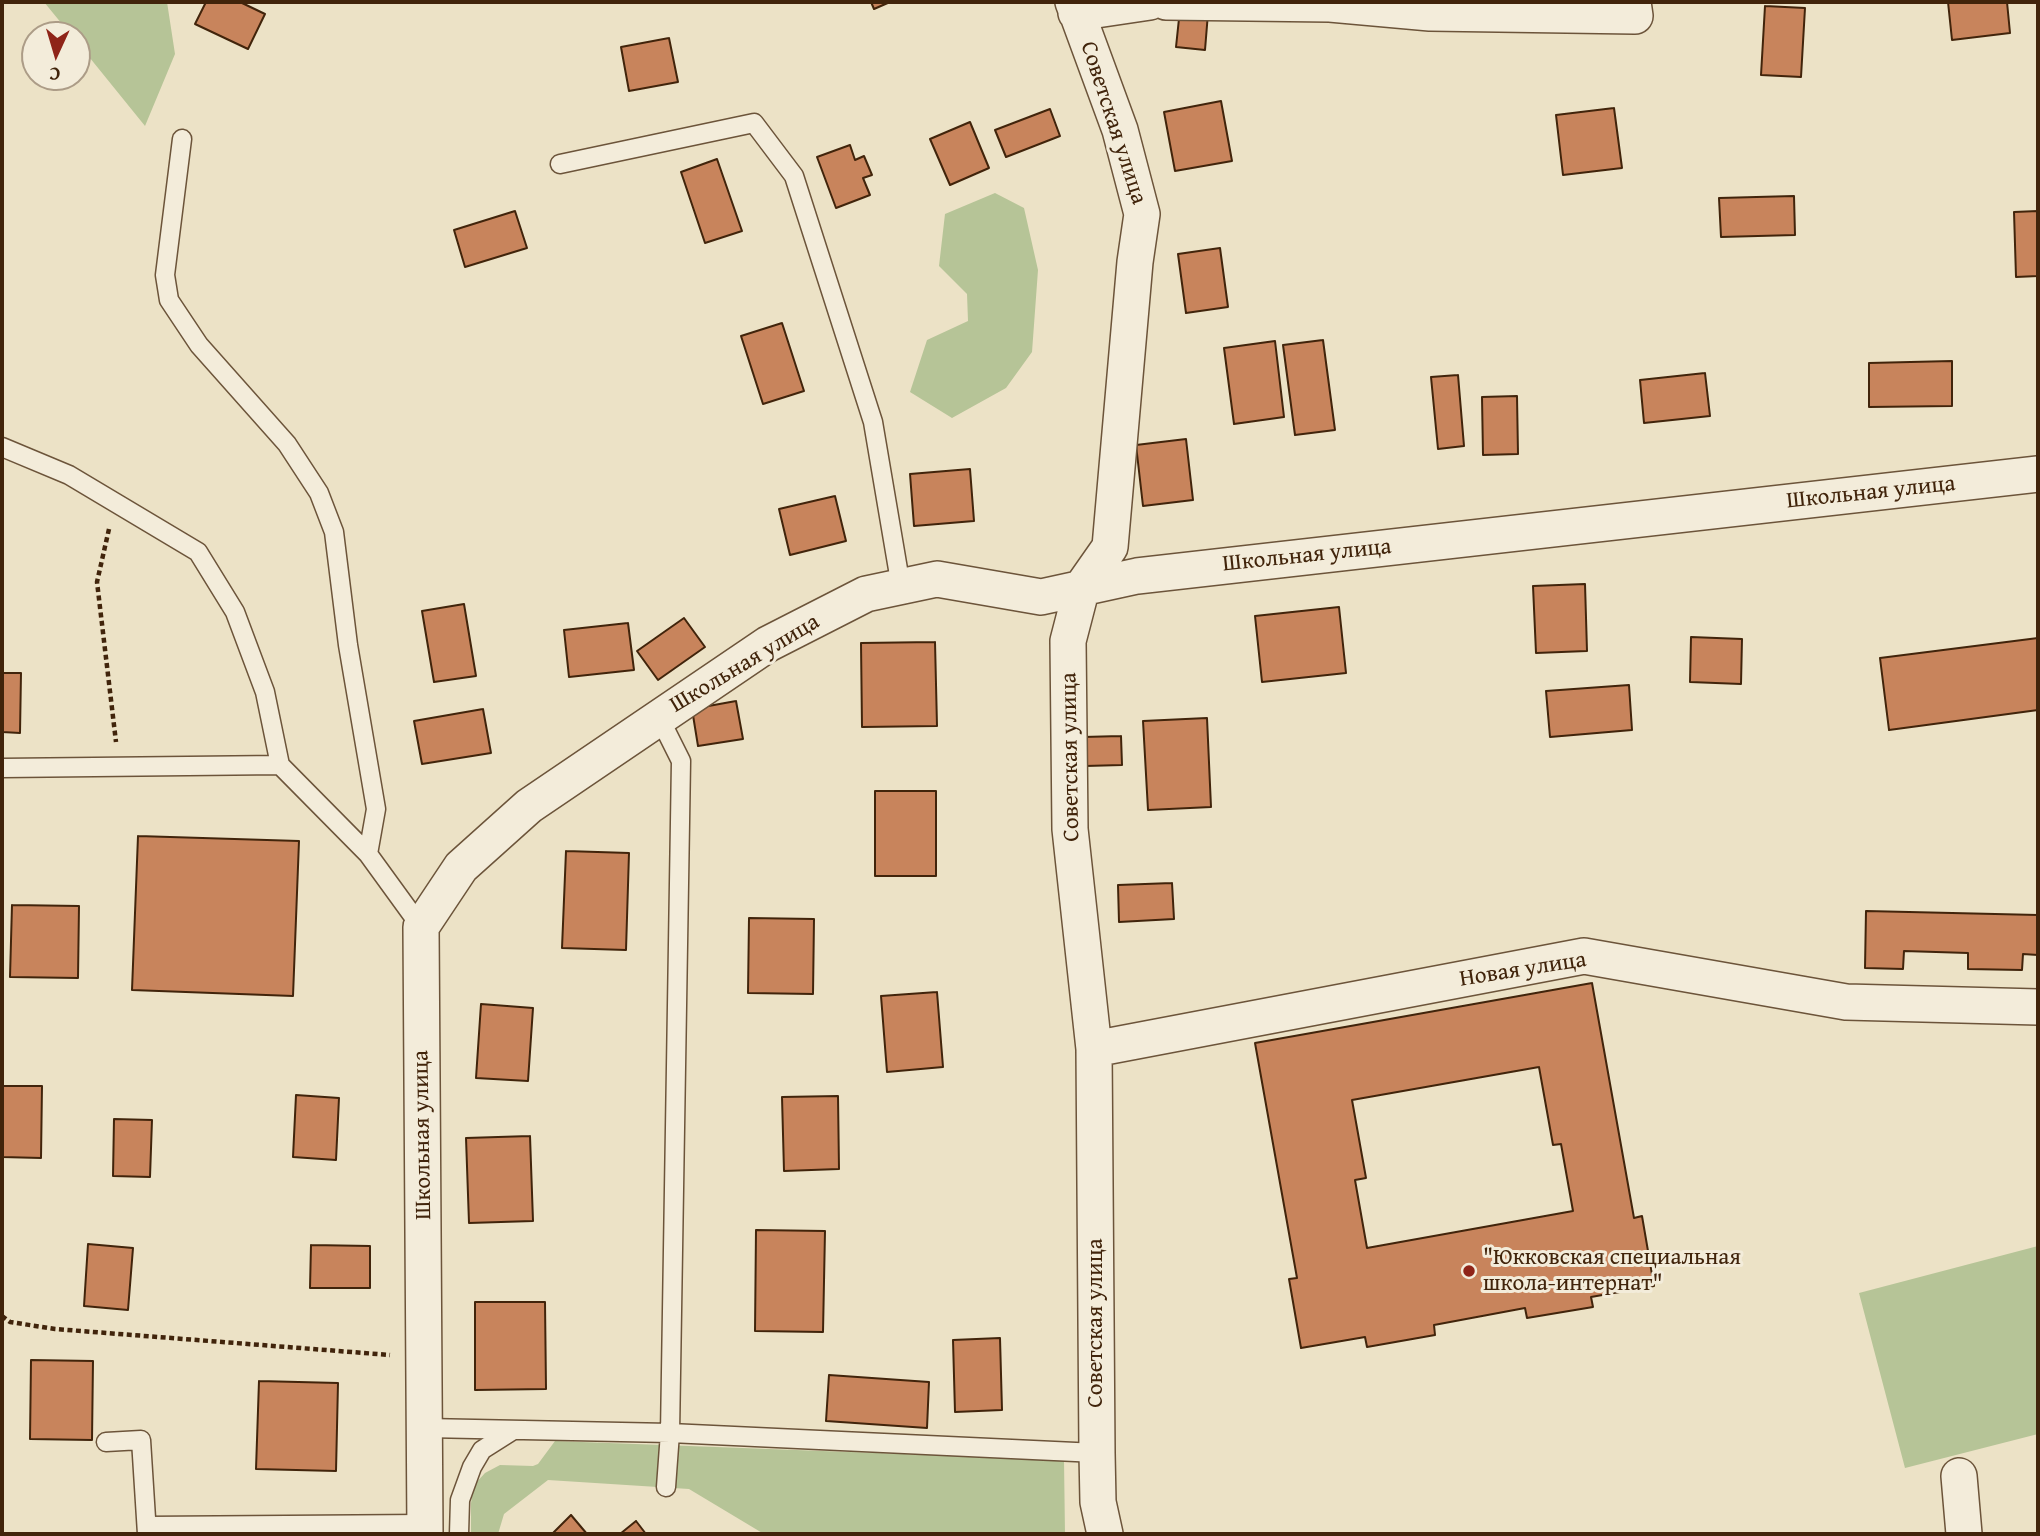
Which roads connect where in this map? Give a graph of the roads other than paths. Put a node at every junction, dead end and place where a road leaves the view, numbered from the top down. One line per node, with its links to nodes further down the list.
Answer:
1 (1150, 2): 3 (street)
2 (1166, 2): 4 (street)
3 (1075, 8): 10 (street, Советская улица)
4 (1634, 9)
5 (182, 139): 14 (lane)
6 (560, 164): 9 (lane)
7 (2, 447): 12 (lane)
8 (2038, 474): 10 (street, Школьная улица)
9 (901, 587): 10 (street, Школьная улица); 11 (street, Школьная улица)
10 (1082, 587): 17 (street, Советская улица)
11 (659, 717): 15 (street, Школьная улица); 20 (lane)
12 (280, 765): 13 (lane); 14 (lane)
13 (2, 768)
14 (368, 854): 15 (lane)
15 (421, 927): 18 (street, Школьная улица)
16 (2038, 1007): 17 (street, Новая улица)
17 (1094, 1049): 22 (street, Советская улица)
18 (426, 1427): 19 (lane); 25 (street, Школьная улица)
19 (512, 1431): 20 (lane); 27 (lane)
20 (670, 1433): 22 (lane); 24 (lane)
21 (106, 1442): 26 (lane)
22 (1097, 1453): 28 (street, Советская улица)
23 (1959, 1476): 29 (street)
24 (666, 1487)
25 (425, 1529): 26 (lane)
26 (148, 1530)
27 (460, 1534)
28 (1105, 1534)
29 (1964, 1534)

